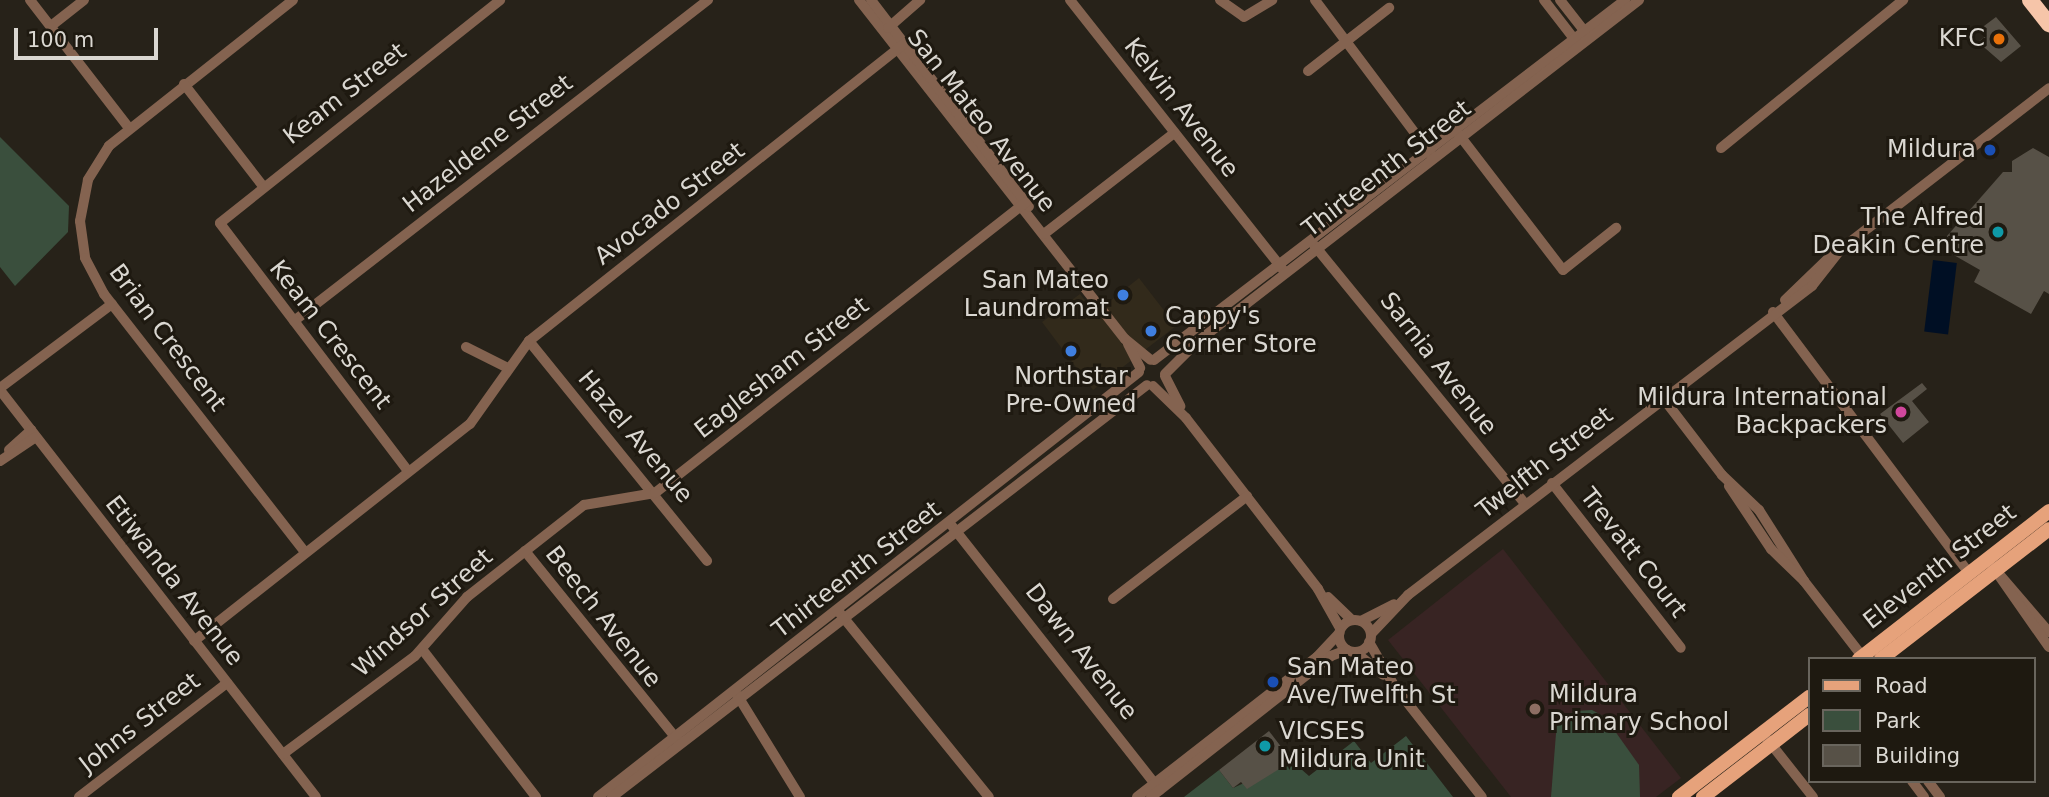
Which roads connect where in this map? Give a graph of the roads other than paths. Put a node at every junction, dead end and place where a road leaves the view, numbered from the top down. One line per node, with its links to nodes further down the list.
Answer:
1 (30, 0): 21 (street)
2 (84, 0): 21 (street)
3 (500, 0): 37 (street, Keam Street)
4 (708, 0): 46 (street, Hazeldene Street)
5 (859, 0): 22 (street, San Mateo Avenue)
6 (871, 0): 22 (street, San Mateo Avenue)
7 (919, 0): 22 (street)
8 (1070, 0): 33 (street, Kelvin Avenue)
9 (1220, 0): 10 (street)
10 (1272, 0)
11 (1315, 0): 24 (street)
12 (1544, 0): 25 (street)
13 (1560, 0): 23 (street)
14 (1625, 0): 23 (street, Thirteenth Street)
15 (1639, 0): 23 (street, Thirteenth Street)
16 (1903, 0): 35 (street)
17 (2030, 0): 20 (highway)
18 (291, 1): 28 (street, Brian Crescent)
19 (1389, 8): 24 (street)
20 (2049, 24)
21 (51, 26): 32 (street)
22 (886, 27): 26 (street, San Mateo Avenue)
23 (1587, 35): 25 (street, Thirteenth Street)
24 (1346, 41): 27 (street); 36 (street)
25 (1577, 42): 34 (street, Thirteenth Street)
26 (903, 49): 38 (street, San Mateo Avenue); 48 (street, Avocado Street)
27 (1308, 71)
28 (184, 84): 32 (street, Brian Crescent); 37 (street)
29 (2049, 88): 31 (street, Twelfth Street)
30 (2049, 98): 31 (street, Twelfth Street)
31 (2028, 105): 45 (street, Twelfth Street)
32 (129, 128): 44 (street, Brian Crescent)
33 (1174, 133): 41 (street); 43 (street, Kelvin Avenue)
34 (1459, 134): 36 (street, Thirteenth Street); 40 (street)
35 (1720, 148)
36 (1434, 154): 42 (street, Thirteenth Street)
37 (262, 185): 39 (street, Keam Street)
38 (1024, 207): 41 (street, San Mateo Avenue); 62 (street, Eaglesham Street)
39 (220, 223): 46 (street, Keam Crescent)
40 (1616, 228)
41 (1044, 234): 47 (street, San Mateo Avenue)
42 (1318, 243): 43 (street, Thirteenth Street); 65 (street, Sarnia Avenue)
43 (1281, 272): 50 (street, Thirteenth Street); 53 (street, Thirteenth Street)
44 (112, 304): 55 (street); 70 (street, Brian Crescent)
45 (1773, 312): 56 (street, Twelfth Street); 73 (street)
46 (294, 321): 60 (street, Keam Crescent)
47 (1125, 339): 50 (street, San Mateo Avenue); 52 (street, San Mateo Avenue)
48 (529, 341): 51 (street, Avocado Street); 62 (street, Hazel Avenue)
49 (466, 347): 51 (street)
50 (1152, 360): 52 (street, Thirteenth Street); 53 (street, San Mateo Avenue)
51 (508, 369): 60 (street, Avocado Street)
52 (1139, 370): 54 (street, San Mateo Avenue); 67 (street, Thirteenth Street)
53 (1165, 375): 54 (street, Thirteenth Street); 57 (street)
54 (1150, 386): 57 (street); 67 (street, Thirteenth Street)
55 (1, 391): 58 (street, Etiwanda Avenue)
56 (1663, 398): 61 (street, Twelfth Street); 87 (street)
57 (1186, 418): 63 (street)
58 (33, 433): 59 (street); 82 (street, Etiwanda Avenue)
59 (0, 460)
60 (408, 471): 70 (street, Avocado Street)
61 (1552, 484): 65 (street, Twelfth Street); 84 (street, Trevatt Court)
62 (655, 493): 64 (street, Eaglesham Street); 71 (street, Hazel Avenue)
63 (1247, 496): 74 (street); 76 (street)
64 (591, 503): 69 (street, Windsor Street)
65 (1522, 507): 75 (street, Twelfth Street)
66 (2049, 511): 72 (main road, Eleventh Street)
67 (956, 525): 77 (street, Thirteenth Street); 98 (street, Dawn Avenue)
68 (2049, 528): 72 (main road, Eleventh Street)
69 (525, 551): 85 (street, Windsor Street); 95 (street, Beech Avenue)
70 (304, 552): 82 (street, Avocado Street)
71 (707, 561)
72 (1991, 565): 73 (main road, Eleventh Street); 80 (street); 83 (street); 88 (main road, Eleventh Street)
73 (1969, 573): 87 (main road, Eleventh Street)
74 (1318, 589): 78 (street); 79 (street)
75 (1408, 595): 78 (street, Twelfth Street); 81 (street, Twelfth Street)
76 (1114, 599)
77 (845, 611): 91 (street, Thirteenth Street); 106 (street)
78 (1357, 620): 79 (street, Twelfth Street); 81 (street)
79 (1339, 631): 86 (street); 98 (street)
80 (2049, 632)
81 (1370, 638): 86 (street, Twelfth Street); 90 (street)
82 (193, 639): 89 (street, Etiwanda Avenue)
83 (2049, 647)
84 (1681, 648)
85 (422, 649): 96 (street, Windsor Street); 99 (street)
86 (1351, 651): 90 (street); 98 (street)
87 (1861, 657)
88 (1883, 657)
89 (227, 683): 96 (street, Etiwanda Avenue); 101 (street, Johns Street)
90 (1395, 687): 109 (street)
91 (733, 697): 95 (street, Thirteenth Street); 105 (street)
92 (1808, 698): 94 (main road)
93 (1808, 716): 94 (main road)
94 (1767, 739): 100 (main road); 110 (street)
95 (674, 743): 103 (street, Thirteenth Street); 104 (street, Thirteenth Street)
96 (284, 757): 102 (street, Etiwanda Avenue)
97 (1929, 783): 111 (street)
98 (1158, 786): 107 (street); 108 (street)
99 (535, 794)
100 (1692, 796)
101 (79, 797)
102 (316, 797)
103 (598, 797)
104 (612, 797)
105 (800, 797)
106 (989, 797)
107 (1137, 797)
108 (1151, 797)
109 (1482, 797)
110 (1813, 797)
111 (1940, 797)

